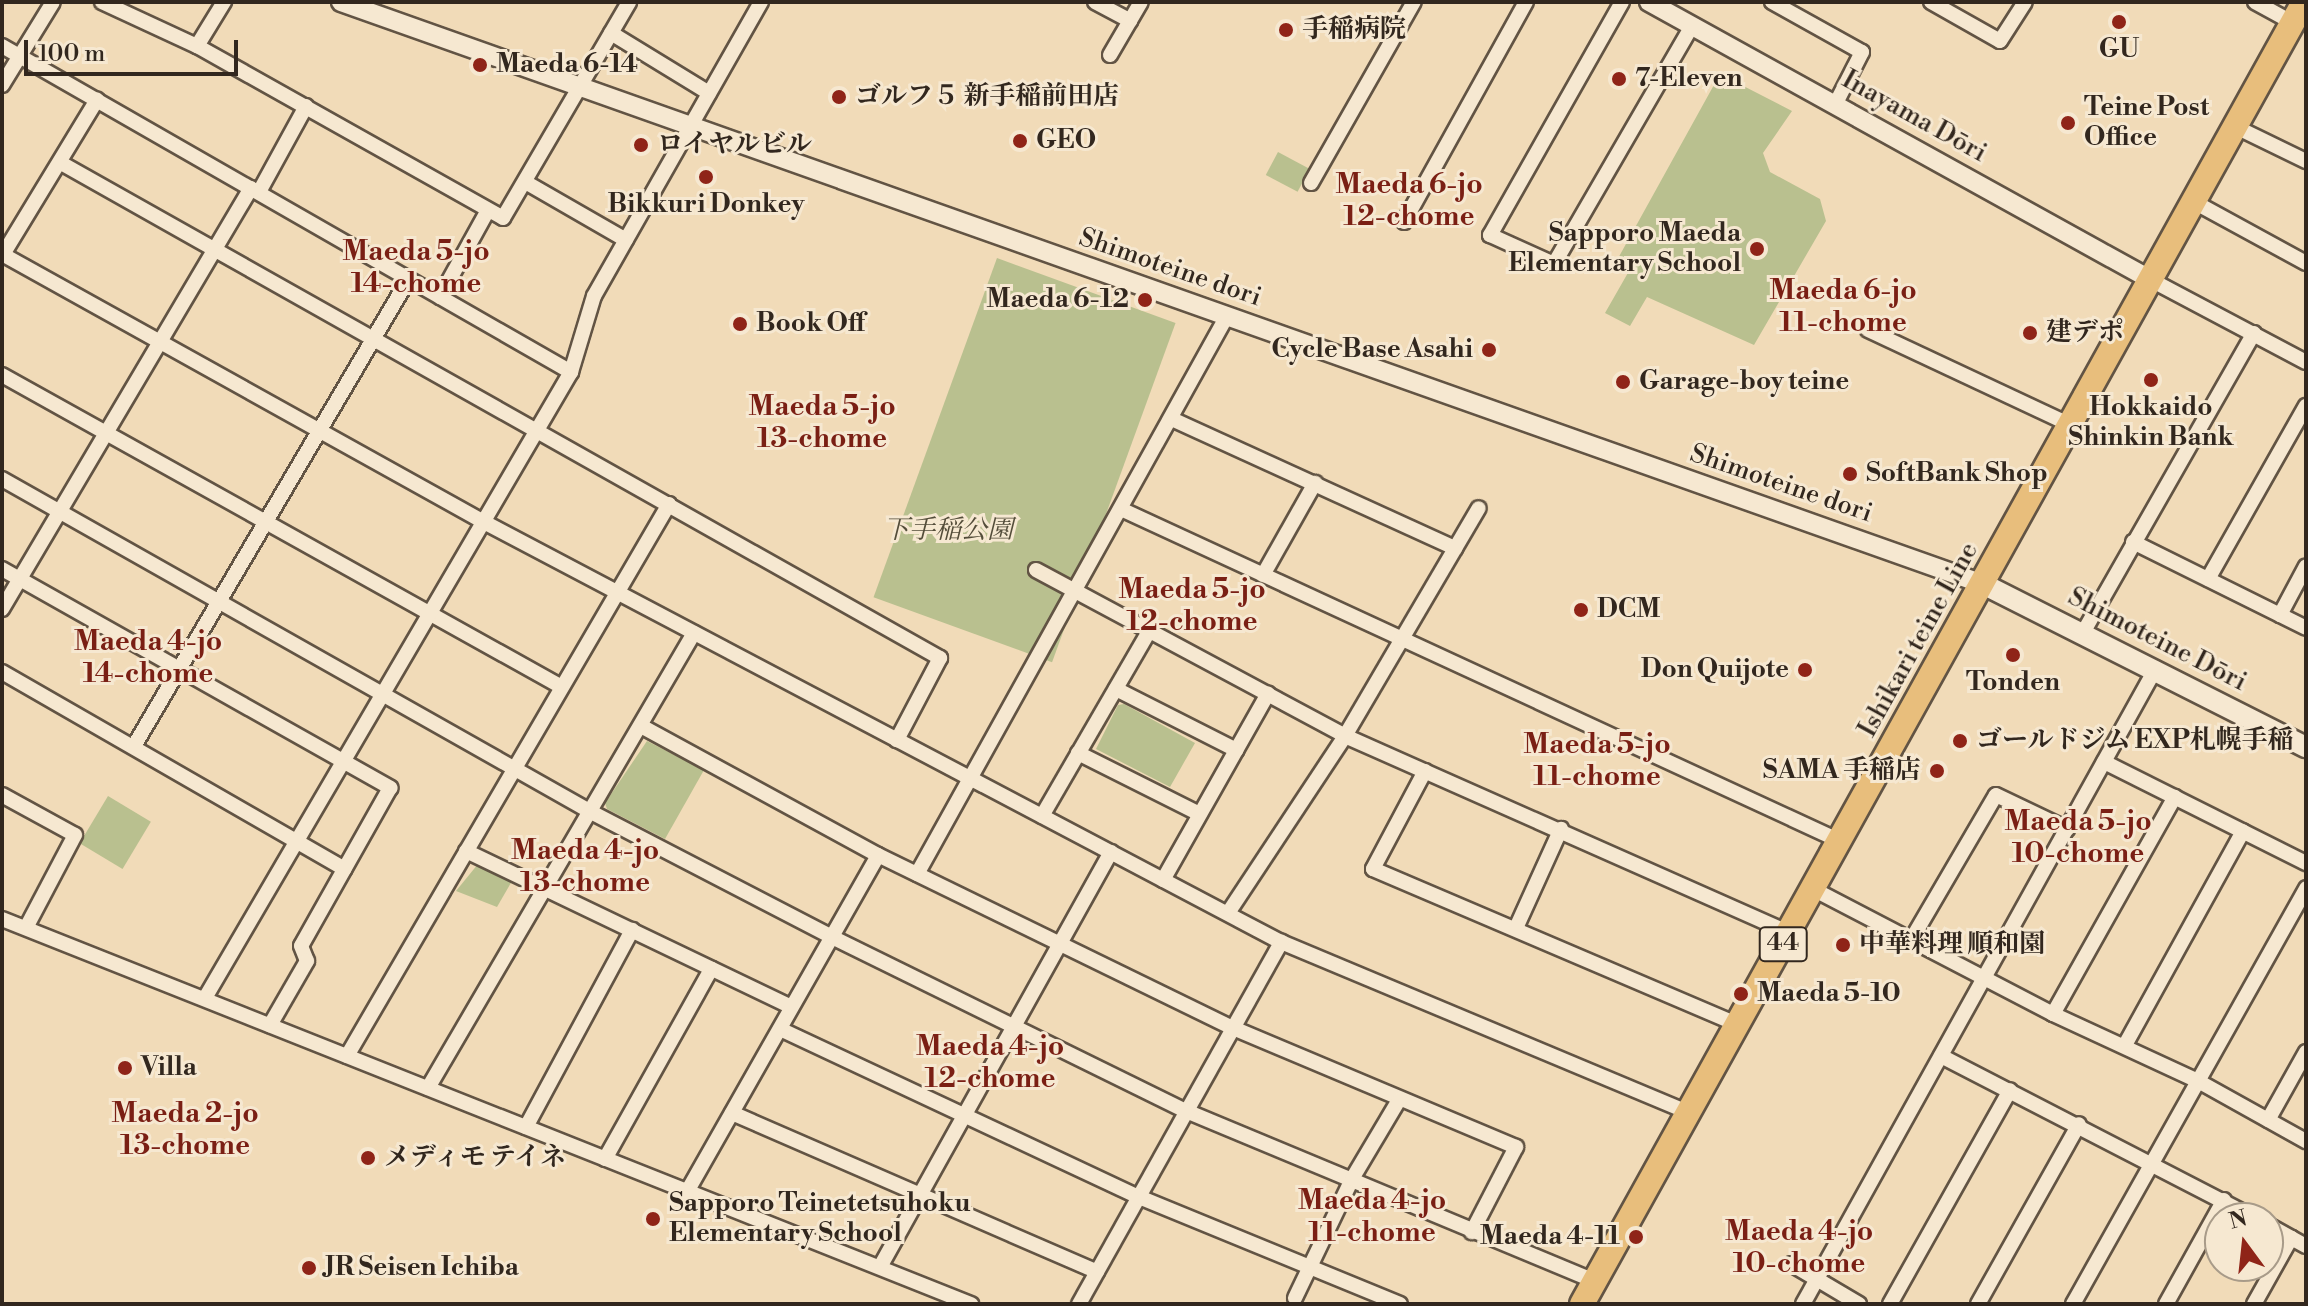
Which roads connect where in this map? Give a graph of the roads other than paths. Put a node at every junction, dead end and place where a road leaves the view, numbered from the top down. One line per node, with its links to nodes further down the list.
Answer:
1 (53, 2): 25 (street)
2 (102, 2): 23 (street)
3 (224, 2): 23 (street)
4 (341, 2): 27 (street, Shimoteine dori)
5 (629, 2): 21 (street)
6 (761, 2): 28 (street)
7 (1095, 2): 19 (street)
8 (1141, 2): 19 (street)
9 (1414, 2): 37 (street)
10 (1526, 2): 41 (street)
11 (1622, 2): 20 (street)
12 (1649, 2): 17 (street, Inayama Dōri)
13 (1772, 2): 30 (street)
14 (1931, 2): 15 (street)
15 (2025, 2)
16 (2255, 2): 18 (street)
17 (1674, 8): 20 (street, Inayama Dōri)
18 (2299, 13): 33 (main road, Ishikari teine Line / 44)
19 (1130, 21): 24 (street)
20 (1692, 26): 30 (street, Inayama Dōri)
21 (611, 33): 27 (street); 28 (street)
22 (2, 46): 25 (street)
23 (197, 46): 31 (street)
24 (1110, 55)
25 (19, 56): 26 (street); 29 (street)
26 (2, 85)
27 (582, 87): 32 (street, Shimoteine dori); 36 (street)
28 (709, 93): 32 (street)
29 (97, 100): 35 (street); 38 (street)
30 (1836, 103): 47 (street, Inayama Dōri)
31 (306, 106): 38 (street); 40 (street)
32 (690, 126): 42 (street); 49 (street, Shimoteine dori)
33 (2238, 128): 34 (street); 39 (main road, Ishikari teine Line / 44)
34 (2306, 161)
35 (61, 163): 43 (street); 44 (street)
36 (527, 183): 40 (street); 42 (street)
37 (1311, 183)
38 (255, 190): 43 (street); 46 (street)
39 (2196, 203): 45 (street); 47 (main road, Ishikari teine Line / 44)
40 (488, 210): 48 (street)
41 (1404, 222)
42 (626, 240): 55 (street)
43 (214, 248): 52 (street); 53 (street)
44 (2, 255): 53 (street)
45 (2306, 263)
46 (408, 280): 48 (street); 52 (street)
47 (2153, 281): 51 (street); 59 (main road, Ishikari teine Line / 44)
48 (440, 297): 55 (street)
49 (1227, 316): 58 (street); 79 (street, Shimoteine dori)
50 (1868, 330): 59 (street)
51 (2254, 333): 54 (street); 71 (street)
52 (374, 338): 60 (street); 61 (street)
53 (160, 341): 60 (street); 62 (street)
54 (2306, 362)
55 (571, 372): 61 (street)
56 (2, 375): 62 (street)
57 (2306, 406): 78 (street)
58 (1174, 420): 64 (street); 67 (street)
59 (2071, 425): 79 (main road, Ishikari teine Line / 44)
60 (319, 431): 69 (street); 70 (street)
61 (535, 431): 65 (street); 70 (street)
62 (108, 433): 68 (street); 69 (street)
63 (2, 479): 68 (street)
64 (1315, 483): 72 (street); 76 (street)
65 (669, 504): 81 (street); 100 (street)
66 (1479, 508): 72 (street)
67 (1123, 510): 76 (street); 80 (street)
68 (60, 511): 77 (street); 82 (street)
69 (266, 519): 82 (street); 84 (street)
70 (482, 521): 81 (street); 84 (street)
71 (2133, 542): 78 (street); 88 (street)
72 (1455, 548): 90 (street)
73 (2306, 566): 85 (street)
74 (2, 569): 77 (street)
75 (1036, 570): 80 (street)
76 (1263, 575): 90 (street)
77 (21, 579): 83 (street); 92 (street)
78 (2208, 579): 85 (street)
79 (1983, 584): 88 (main road, Shimoteine Dōri); 119 (main road, Ishikari teine Line / 44)
80 (1077, 591): 87 (street); 109 (street)
81 (616, 592): 89 (street); 94 (street)
82 (220, 601): 92 (street); 96 (street)
83 (2, 609)
84 (430, 609): 94 (street); 96 (street)
85 (2280, 615): 86 (street)
86 (2306, 628)
87 (1150, 630): 95 (street); 97 (street)
88 (2084, 631): 91 (main road, Shimoteine Dōri)
89 (694, 633): 98 (street); 100 (street)
90 (1404, 641): 99 (street); 119 (street)
91 (2156, 668): 102 (main road, Shimoteine Dōri); 106 (street)
92 (180, 670): 101 (street); 105 (street)
93 (2, 672): 101 (street)
94 (560, 686): 107 (street)
95 (1116, 689): 103 (street); 104 (street)
96 (381, 692): 105 (street); 107 (street)
97 (1268, 694): 99 (street); 103 (street)
98 (641, 726): 112 (street); 122 (street)
99 (1345, 736): 108 (street); 130 (street)
100 (897, 740): 109 (street)
101 (134, 746): 118 (street)
102 (2306, 747)
103 (1236, 750): 113 (street)
104 (1078, 753): 113 (street); 114 (street)
105 (341, 760): 118 (street); 124 (street)
106 (2104, 762): 111 (street); 116 (street)
107 (515, 767): 112 (street); 120 (street)
108 (1425, 771): 115 (street); 133 (street)
109 (971, 779): 114 (street); 125 (street)
110 (2, 795): 132 (street)
111 (2175, 797): 117 (street); 144 (street)
112 (591, 812): 127 (street); 136 (street)
113 (1200, 814): 126 (street)
114 (1042, 816): 121 (street)
115 (1561, 829): 133 (street); 135 (street)
116 (2067, 829): 138 (street); 141 (street)
117 (2243, 831): 123 (street); 150 (street)
118 (297, 837): 124 (street); 142 (street)
119 (1840, 841): 129 (main road, Ishikari teine Line / 44)
120 (466, 851): 127 (street); 152 (street)
121 (1111, 852): 126 (street); 139 (street)
122 (878, 855): 125 (street); 136 (street)
123 (2306, 863)
124 (344, 869): 145 (street)
125 (917, 874): 139 (street)
126 (1163, 880): 130 (street)
127 (546, 888): 134 (street); 155 (street)
128 (2306, 888): 154 (street)
129 (1813, 889): 135 (main road, Ishikari teine Line / 44); 138 (street)
130 (1228, 913): 137 (street)
131 (2, 919): 132 (street)
132 (26, 928): 142 (street)
133 (1516, 928): 146 (street)
134 (632, 930): 140 (street); 164 (street)
135 (1789, 933): 146 (main road, Ishikari teine Line / 44)
136 (832, 937): 143 (street); 147 (street)
137 (1281, 942): 148 (street); 159 (street)
138 (1910, 942): 141 (street)
139 (1061, 944): 147 (street); 148 (street)
140 (711, 969): 143 (street); 166 (street)
141 (1985, 979): 144 (street); 153 (street)
142 (205, 998): 145 (street)
143 (792, 1007): 149 (street)
144 (2053, 1014): 150 (street)
145 (270, 1025): 152 (street)
146 (1738, 1025): 159 (main road, Ishikari teine Line / 44)
147 (1013, 1026): 158 (street); 161 (street)
148 (1233, 1028): 157 (street); 158 (street)
149 (780, 1029): 160 (street); 161 (street)
150 (2125, 1045): 154 (street)
151 (2306, 1052): 162 (street)
152 (347, 1056): 155 (street)
153 (1941, 1056): 156 (street); 182 (street)
154 (2198, 1081): 162 (street); 167 (street)
155 (428, 1088): 164 (street)
156 (2010, 1090): 163 (street); 191 (street)
157 (1399, 1100): 168 (street); 174 (street)
158 (1186, 1111): 168 (street); 171 (street)
159 (1688, 1112): 183 (main road, Ishikari teine Line / 44)
160 (732, 1113): 169 (street); 170 (street)
161 (963, 1114): 170 (street); 171 (street)
162 (2268, 1120): 165 (street)
163 (2079, 1124): 167 (street); 192 (street)
164 (526, 1127): 166 (street)
165 (2306, 1141)
166 (605, 1159): 169 (street)
167 (2153, 1161): 172 (street); 193 (street)
168 (1352, 1179): 174 (street); 179 (street)
169 (688, 1190): 180 (street)
170 (919, 1194): 180 (street); 181 (street)
171 (1139, 1197): 179 (street); 181 (street)
172 (2224, 1200): 173 (street); 194 (street)
173 (2227, 1202)
174 (1472, 1232): 183 (street)
175 (2284, 1234): 176 (street)
176 (2291, 1238): 177 (street); 195 (street)
177 (2306, 1246)
178 (1791, 1264): 182 (street)
179 (1309, 1265): 184 (street); 187 (street)
180 (880, 1267): 185 (street)
181 (1097, 1272): 186 (street)
182 (1817, 1279): 189 (street); 190 (street)
183 (1594, 1281): 188 (main road, Ishikari teine Line / 44)
184 (1295, 1298)
185 (971, 1304)
186 (1079, 1304)
187 (1400, 1304)
188 (1582, 1304)
189 (1803, 1304)
190 (1859, 1304)
191 (1890, 1304)
192 (1978, 1304)
193 (2073, 1304)
194 (2166, 1304)
195 (2254, 1304)

